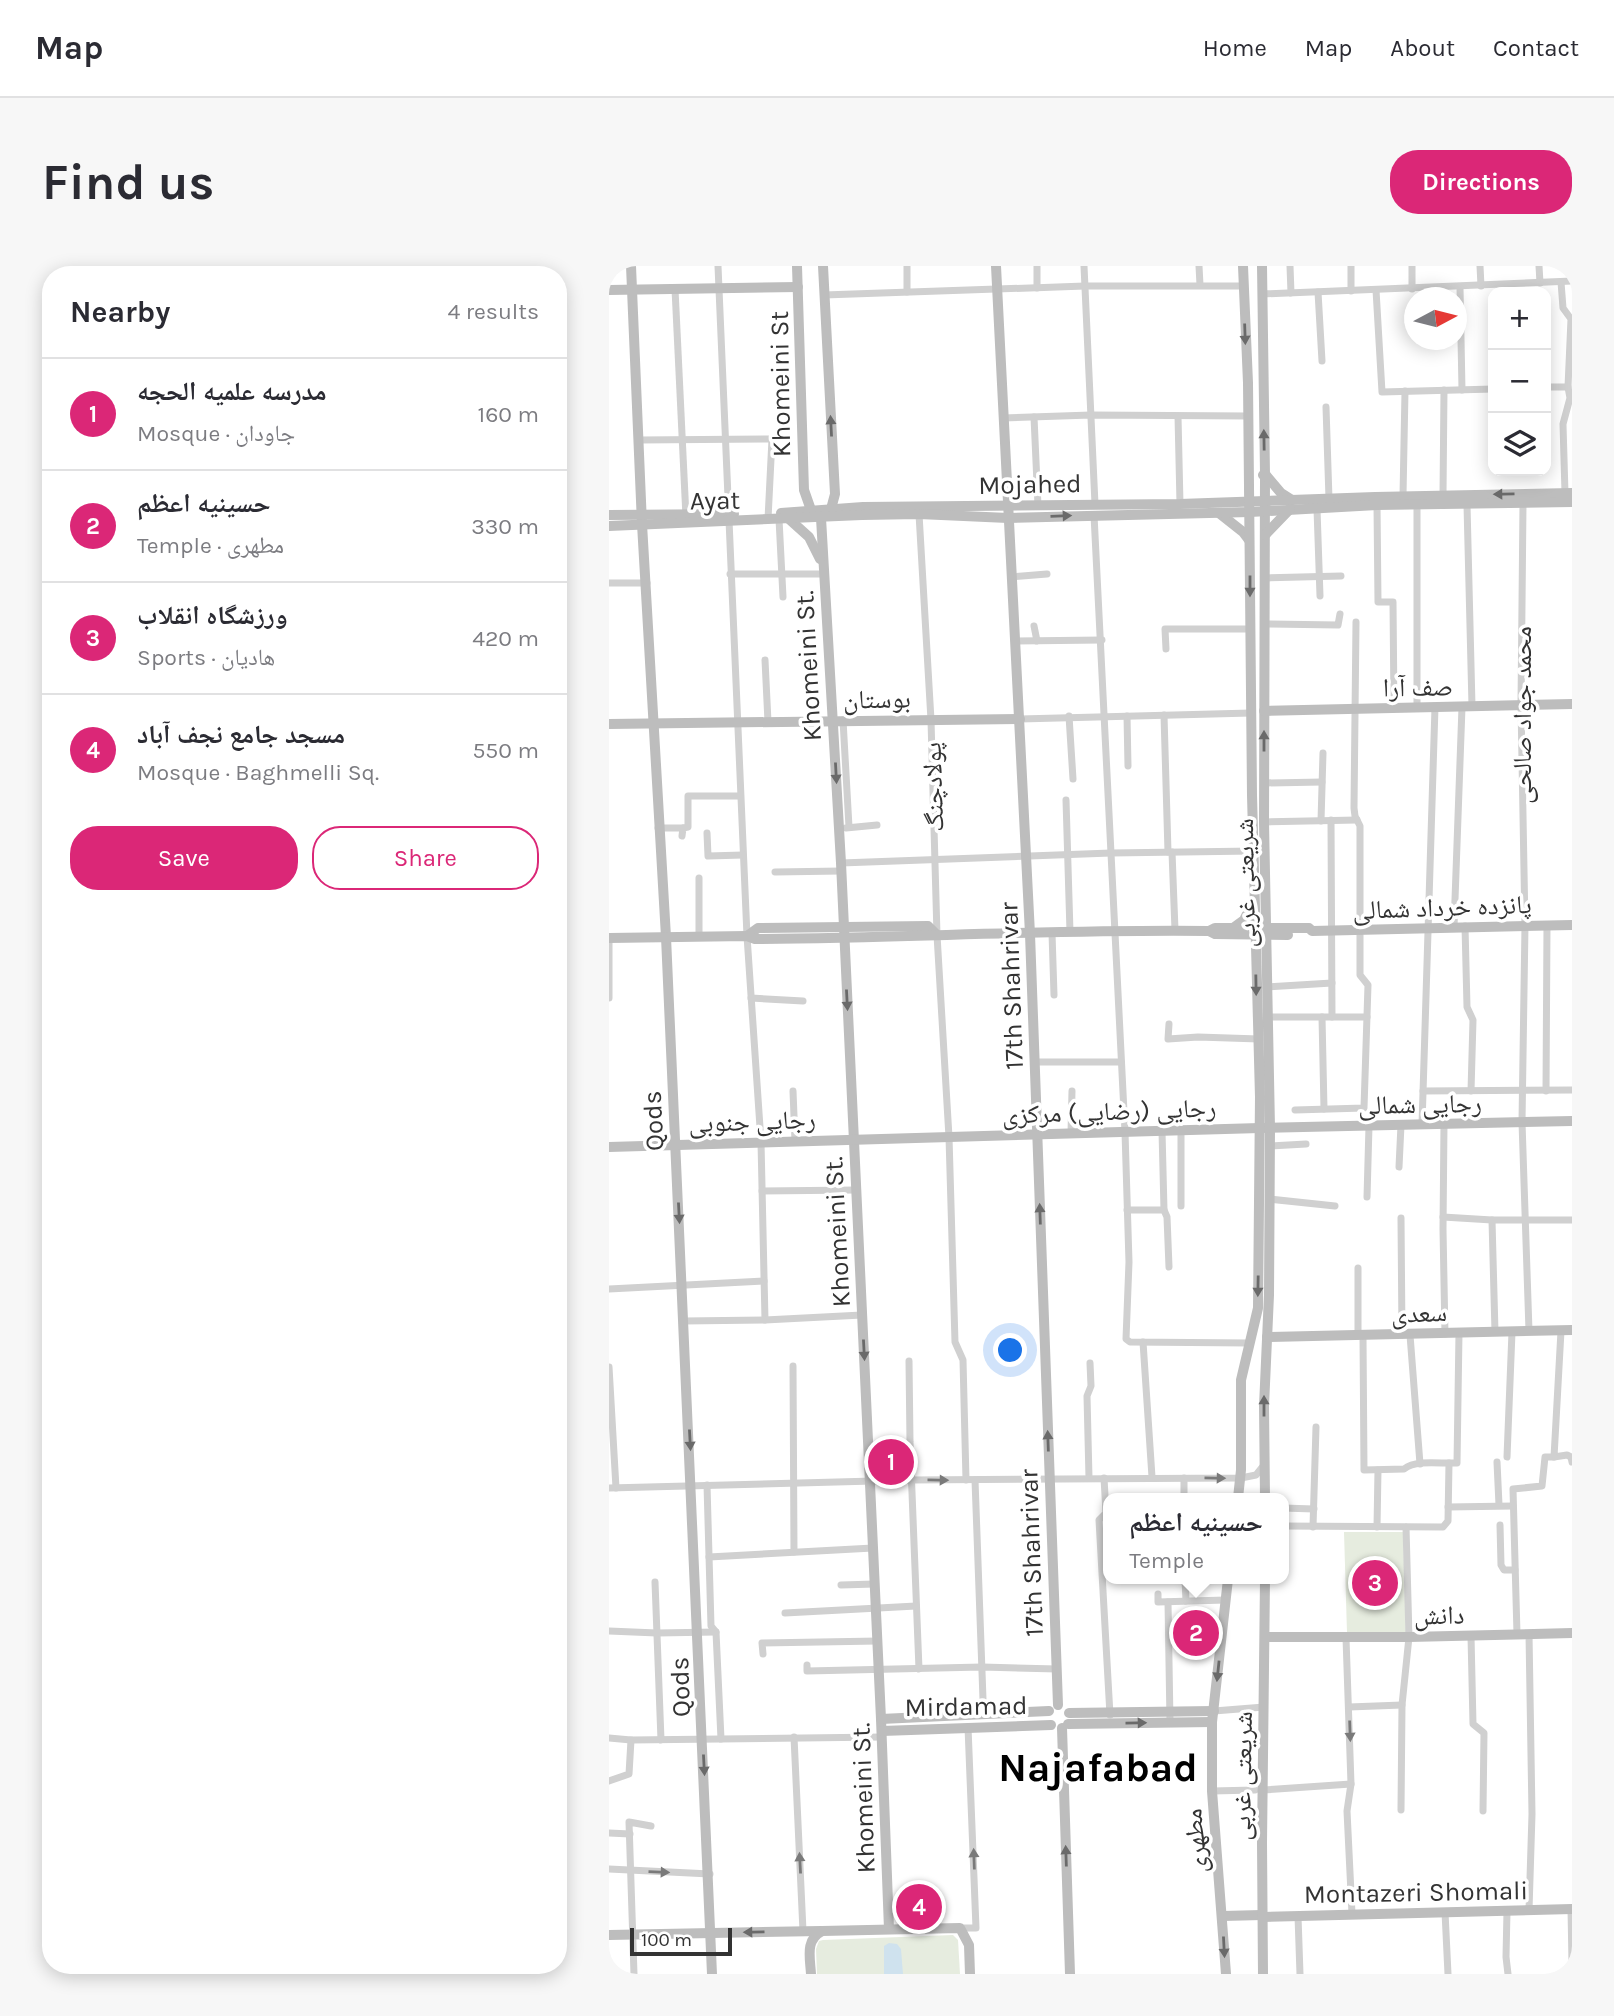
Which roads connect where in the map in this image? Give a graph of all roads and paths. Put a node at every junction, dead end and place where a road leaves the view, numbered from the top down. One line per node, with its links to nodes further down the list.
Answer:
1 (631, 266): 30 (main road, Qods)
2 (718, 266): 32 (street)
3 (797, 266): 28 (main road, Khomeini St)
4 (823, 266): 42 (main road, Khomeini St)
5 (907, 266): 38 (street)
6 (996, 266): 33 (main road, 17th Shahrivar)
7 (1037, 266): 29 (street)
8 (1084, 266): 21 (street)
9 (1199, 266): 20 (street)
10 (1243, 266): 22 (main road, شریعتی غربی)
11 (1262, 266): 41 (main road, شریعتی غربی)
12 (1290, 266): 40 (street)
13 (1351, 266): 37 (street)
14 (1412, 266): 24 (street)
15 (1480, 266): 23 (street)
16 (1539, 266): 19 (street)
17 (1572, 281): 18 (street)
18 (1561, 282): 19 (street); 46 (street)
19 (1540, 283): 27 (street)
20 (1200, 285): 21 (street); 22 (street)
21 (1085, 286): 29 (street); 52 (street)
22 (1244, 286): 54 (main road, شریعتی غربی, one-way to 54)
23 (1481, 286): 25 (street); 26 (street)
24 (1412, 287)
25 (1459, 287)
26 (1497, 287)
27 (1518, 287)
28 (798, 288): 32 (main road); 65 (main road, Khomeini St)
29 (1037, 288): 33 (street)
30 (634, 289): 31 (main road); 35 (main road); 59 (main road, Qods)
31 (674, 289): 32 (main road); 57 (street)
32 (719, 289): 58 (street)
33 (997, 289): 38 (street); 56 (main road, 17th Shahrivar)
34 (1404, 289): 36 (street)
35 (609, 290)
36 (1376, 290): 37 (street); 50 (street)
37 (1351, 291): 39 (street)
38 (907, 292): 42 (street)
39 (1318, 292): 40 (street); 44 (street)
40 (1291, 293): 41 (street)
41 (1262, 294): 60 (main road, شریعتی غربی, one-way to 41)
42 (824, 295): 63 (main road, Khomeini St, one-way to 42)
43 (1461, 350): 49 (street)
44 (1322, 361)
45 (1551, 387): 46 (street)
46 (1568, 387): 64 (street)
47 (1488, 389): 49 (street)
48 (1444, 390): 49 (street); 50 (street); 66 (street)
49 (1462, 390)
50 (1405, 391): 67 (street)
51 (1326, 407): 68 (street)
52 (1091, 415): 53 (street); 55 (street); 85 (street)
53 (1178, 415): 54 (street); 71 (street)
54 (1249, 416): 61 (main road, شریعتی غربی)
55 (1034, 417): 56 (street); 77 (street)
56 (1003, 418): 62 (main road, 17th Shahrivar)
57 (683, 439): 58 (street); 59 (street); 93 (street)
58 (725, 439): 90 (street); 91 (street)
59 (640, 440): 96 (main road, Qods)
60 (1265, 474): 61 (main road); 72 (main road); 78 (main road, شریعتی غربی)
61 (1249, 475): 81 (main road, شریعتی غربی)
62 (1006, 487): 75 (main road); 76 (main road, 17th Shahrivar); 86 (main road)
63 (835, 489): 80 (main road); 82 (main road, Khomeini St)
64 (1568, 493): 66 (main road, one-way to 66)
65 (805, 495): 84 (main road); 92 (main road)
66 (1443, 495): 67 (main road)
67 (1403, 496): 68 (main road)
68 (1329, 499): 72 (main road)
69 (1572, 502): 70 (main road)
70 (1523, 504): 74 (main road); 124 (street, محمد جواد صالحی)
71 (1180, 505): 81 (main road, Mojahed); 85 (main road, Mojahed)
72 (1297, 505): 78 (main road); 83 (main road); 98 (main road)
73 (1377, 505): 79 (main road); 83 (main road); 127 (street)
74 (1467, 505): 79 (main road); 126 (street)
75 (983, 506): 76 (main road, Mojahed); 80 (main road, Mojahed)
76 (1008, 506): 86 (main road, Mojahed); 95 (main road, 17th Shahrivar)
77 (1038, 506): 85 (main road, Mojahed); 86 (main road, Mojahed)
78 (1264, 506): 81 (main road); 98 (main road, شریعتی غربی)
79 (1417, 506): 128 (street)
80 (863, 507): 82 (main road, Mojahed)
81 (1250, 507): 87 (main road); 100 (main road, شریعتی غربی)
82 (831, 509): 84 (main road, Mojahed); 94 (main road)
83 (1317, 509): 105 (street)
84 (811, 510): 92 (main road, Ayat); 94 (main road)
85 (1094, 510): 86 (main road, one-way to 85); 87 (main road); 118 (street)
86 (1026, 512): 95 (main road, Ayat); 99 (main road)
87 (1219, 513): 100 (main road)
88 (919, 514): 94 (main road, Ayat); 95 (main road, Ayat); 137 (street, پولادچنگ)
89 (609, 515): 96 (main road, Ayat)
90 (768, 516): 91 (main road, Ayat); 92 (main road, Ayat)
91 (727, 517): 93 (main road, Ayat); 102 (street)
92 (786, 517): 94 (main road, Ayat); 101 (main road); 103 (street)
93 (687, 518): 96 (main road, Ayat)
94 (821, 518): 101 (main road, Khomeini St.)
95 (1008, 518): 99 (main road, 17th Shahrivar)
96 (642, 519): 97 (main road, Ayat); 110 (main road, Qods)
97 (609, 526)
98 (1265, 535): 108 (main road, شریعتی غربی)
99 (1009, 541): 107 (main road, 17th Shahrivar)
100 (1250, 541): 117 (main road, شریعتی غربی, one-way to 117)
101 (824, 571): 103 (street); 138 (main road, Khomeini St.)
102 (730, 574): 103 (street); 139 (street)
103 (782, 574): 112 (street)
104 (1047, 575): 107 (street)
105 (1319, 576): 106 (street); 108 (street); 111 (street)
106 (1341, 576)
107 (1011, 577): 119 (main road, 17th Shahrivar)
108 (1264, 578): 115 (main road, شریعتی غربی)
109 (609, 583): 110 (street)
110 (647, 583): 142 (main road, Qods)
111 (1320, 596)
112 (783, 597)
113 (1340, 614): 115 (street)
114 (1356, 622): 129 (street)
115 (1264, 624): 130 (main road, شریعتی غربی)
116 (1034, 626): 120 (street)
117 (1251, 629): 121 (street); 131 (main road, شریعتی غربی)
118 (1102, 640): 120 (street); 134 (street)
119 (1015, 641): 120 (street); 136 (main road, 17th Shahrivar)
120 (1037, 641)
121 (1166, 649)
122 (765, 660): 140 (street)
123 (1572, 704): 124 (main road, صف آرا)
124 (1521, 705): 126 (main road, صف آرا); 169 (street, محمد جواد صالحی)
125 (1435, 707): 126 (main road, صف آرا); 128 (main road, صف آرا); 176 (street)
126 (1467, 707): 173 (street)
127 (1394, 708): 128 (main road, صف آرا); 129 (main road, صف آرا)
128 (1417, 708)
129 (1355, 709): 130 (main road, صف آرا); 151 (street)
130 (1264, 710): 147 (main road, شریعتی غربی, one-way to 130)
131 (1251, 713): 132 (street); 158 (main road, شریعتی غربی)
132 (1164, 715): 135 (street); 159 (street)
133 (1069, 716): 134 (street); 136 (street); 145 (street)
134 (1105, 716): 135 (street); 160 (street)
135 (1127, 716): 144 (street)
136 (1020, 719): 137 (main road, بوستان); 163 (main road, 17th Shahrivar)
137 (931, 720): 138 (main road, بوستان); 164 (street, پولادچنگ)
138 (838, 721): 140 (main road, بوستان); 156 (main road, Khomeini St.)
139 (737, 722): 140 (main road, بوستان); 142 (main road, بوستان); 148 (street)
140 (768, 722)
141 (609, 724): 142 (main road, بوستان)
142 (652, 724): 155 (main road, Qods)
143 (1323, 753): 146 (street)
144 (1128, 766)
145 (1073, 779)
146 (1322, 782): 147 (street); 152 (street)
147 (1264, 783): 153 (main road, شریعتی غربی)
148 (740, 796): 155 (street); 161 (street)
149 (1066, 800): 162 (street)
150 (1331, 820): 151 (street); 152 (street); 182 (street)
151 (1357, 820): 178 (street)
152 (1321, 821): 153 (street)
153 (1264, 822): 168 (main road, شریعتی غربی)
154 (877, 825): 156 (street)
155 (658, 828): 190 (main road, Qods)
156 (844, 828): 165 (main road, Khomeini St.)
157 (707, 832): 161 (street)
158 (1254, 851): 159 (street); 168 (main road, شریعتی غربی)
159 (1170, 852): 160 (street); 177 (street)
160 (1111, 853): 162 (street); 179 (street)
161 (743, 855): 189 (street)
162 (1067, 855): 163 (street); 183 (street)
163 (1027, 856): 164 (street); 188 (main road, 17th Shahrivar)
164 (935, 859): 165 (street); 187 (street, پولادچنگ)
165 (841, 867): 166 (street); 185 (main road, Khomeini St.)
166 (775, 872)
167 (699, 878): 191 (street)
168 (1260, 899): 174 (main road); 175 (main road); 184 (main road, شریعتی غربی)
169 (1525, 925): 170 (main road, پانزده خرداد شمالی); 172 (main road, پانزده خرداد شمالی); 212 (street, محمد جواد صالحی)
170 (1548, 925): 171 (main road, پانزده خرداد شمالی); 213 (street)
171 (1572, 925)
172 (1465, 926): 173 (main road, پانزده خرداد شمالی); 211 (street)
173 (1454, 927): 176 (main road, پانزده خرداد شمالی)
174 (1232, 928): 180 (main road); 184 (main road)
175 (1285, 929): 181 (main road, پانزده خرداد شمالی); 184 (main road, پانزده خرداد شمالی)
176 (1429, 929): 178 (main road, پانزده خرداد شمالی); 210 (street)
177 (1175, 930): 179 (main road); 180 (main road)
178 (1360, 930): 182 (main road, پانزده خرداد شمالی); 202 (street)
179 (1115, 931): 183 (main road); 206 (street)
180 (1209, 931): 184 (main road)
181 (1312, 931): 182 (main road, پانزده خرداد شمالی); 184 (main road, پانزده خرداد شمالی)
182 (1332, 931): 193 (street)
183 (1070, 932): 186 (main road)
184 (1261, 932): 194 (main road, شریعتی غربی); 204 (main road, شریعتی غربی, one-way to 204)
185 (844, 933): 187 (main road); 189 (main road); 229 (main road, Khomeini St., one-way to 229)
186 (1052, 933): 188 (main road); 195 (street)
187 (937, 934): 188 (main road); 228 (street, پولادچنگ)
188 (1030, 934): 205 (main road, 17th Shahrivar)
189 (747, 936): 191 (main road); 197 (street)
190 (666, 937): 191 (main road); 192 (main road); 232 (main road, Qods)
191 (699, 937)
192 (609, 938): 196 (street)
193 (1332, 983): 194 (street); 201 (street)
194 (1268, 987): 199 (main road, شریعتی غربی)
195 (1054, 995)
196 (609, 998)
197 (751, 998): 198 (street); 231 (street)
198 (803, 1001)
199 (1268, 1017): 200 (street); 222 (main road, شریعتی غربی)
200 (1322, 1017): 201 (street); 214 (street)
201 (1332, 1017): 202 (street)
202 (1367, 1017): 214 (street)
203 (1169, 1024): 204 (street)
204 (1259, 1040): 222 (main road, شریعتی غربی)
205 (1035, 1062): 206 (street); 227 (main road, 17th Shahrivar)
206 (1121, 1062): 225 (street)
207 (1572, 1090): 213 (street)
208 (793, 1091): 230 (street)
209 (1072, 1091): 226 (street)
210 (1423, 1091): 211 (street); 220 (street)
211 (1471, 1091): 212 (street)
212 (1523, 1091): 213 (street); 217 (street, محمد جواد صالحی)
213 (1546, 1091)
214 (1324, 1109): 215 (street)
215 (1295, 1110)
216 (1572, 1121): 217 (main road, رجایی شمالی)
217 (1522, 1122): 218 (main road, رجایی شمالی); 248 (street, محمد جواد صالحی)
218 (1444, 1124): 220 (main road, رجایی شمالی); 245 (street)
219 (1401, 1125): 220 (main road, رجایی شمالی); 221 (main road, رجایی شمالی); 236 (street)
220 (1422, 1125)
221 (1369, 1126): 222 (main road, رجایی شمالی); 239 (street)
222 (1265, 1128): 223 (main road, رجایی (رضایی) مرکزی); 234 (main road, شریعتی غربی); 268 (main road, شریعتی غربی, one-way to 268)
223 (1181, 1130): 224 (main road, رجایی (رضایی) مرکزی); 241 (street)
224 (1162, 1131): 225 (main road, رجایی (رضایی) مرکزی); 244 (street)
225 (1125, 1132): 226 (main road, رجایی (رضایی) مرکزی); 243 (street)
226 (1071, 1133): 227 (main road, رجایی (رضایی) مرکزی)
227 (1037, 1134): 228 (main road, رجایی (رضایی) مرکزی); 287 (main road, 17th Shahrivar, one-way to 227)
228 (949, 1137): 229 (main road, رجایی (رضایی) مرکزی); 289 (street, پولادچنگ)
229 (854, 1139): 230 (main road, رجایی جنوبی); 237 (main road, Khomeini St.)
230 (795, 1141): 231 (main road, رجایی جنوبی)
231 (761, 1142): 232 (main road, رجایی جنوبی); 238 (street)
232 (675, 1144): 235 (main road, رجایی جنوبی); 253 (main road, Qods, one-way to 253)
233 (1306, 1144): 234 (street)
234 (1270, 1146): 240 (main road, شریعتی غربی)
235 (609, 1147)
236 (1399, 1167)
237 (856, 1190): 238 (street); 255 (main road, Khomeini St.)
238 (762, 1191): 252 (street)
239 (1367, 1196)
240 (1269, 1199): 242 (street); 266 (main road, شریعتی غربی)
241 (1181, 1206)
242 (1335, 1206)
243 (1126, 1210): 244 (street); 267 (street)
244 (1164, 1210): 250 (street)
245 (1443, 1217): 247 (street); 263 (street)
246 (1401, 1218): 264 (street)
247 (1492, 1220): 248 (street); 259 (street)
248 (1525, 1220): 249 (street); 261 (street, محمد جواد صالحی)
249 (1572, 1220)
250 (1169, 1267)
251 (1358, 1268): 265 (street)
252 (764, 1281): 253 (street); 256 (street)
253 (682, 1286): 254 (street); 257 (main road, Qods)
254 (609, 1289)
255 (862, 1315): 256 (street); 290 (main road, Khomeini St., one-way to 290)
256 (765, 1320): 257 (street)
257 (684, 1321): 292 (main road, Qods, one-way to 292)
258 (1567, 1331): 261 (main road, سعدی); 275 (street)
259 (1495, 1332): 260 (main road, سعدی); 262 (main road, سعدی)
260 (1512, 1332): 261 (main road, سعدی); 274 (street)
261 (1529, 1332)
262 (1459, 1333): 263 (main road, سعدی); 278 (street)
263 (1445, 1334): 264 (main road, سعدی)
264 (1406, 1335): 265 (main road, سعدی); 279 (street)
265 (1361, 1336): 266 (main road, سعدی); 281 (street)
266 (1267, 1338): 280 (main road, شریعتی غربی, one-way to 266)
267 (1143, 1342): 268 (street); 282 (street)
268 (1249, 1342): 286 (main road)
269 (909, 1361): 288 (street)
270 (1090, 1363): 283 (street)
271 (793, 1366): 291 (street)
272 (609, 1367): 295 (street)
273 (1316, 1427): 304 (street)
274 (1507, 1457)
275 (1553, 1457): 277 (street); 301 (street)
276 (1497, 1462): 300 (street)
277 (1572, 1462)
278 (1448, 1463): 279 (street); 302 (street)
279 (1420, 1464): 281 (street)
280 (1265, 1465): 286 (street); 294 (main road, شریعتی غربی)
281 (1378, 1470): 309 (street)
282 (1152, 1477): 284 (street); 285 (street)
283 (1089, 1478): 284 (street); 287 (street)
284 (1104, 1478): 296 (street)
285 (1184, 1478): 286 (street, one-way to 286); 297 (street)
286 (1242, 1478): 294 (street); 298 (main road)
287 (1049, 1479): 289 (street); 346 (main road, 17th Shahrivar)
288 (911, 1480): 289 (street, one-way to 289); 290 (street); 327 (street)
289 (971, 1480): 344 (street, پولادچنگ)
290 (870, 1482): 291 (street); 312 (main road, Khomeini St.)
291 (794, 1483): 293 (street); 313 (street)
292 (692, 1485): 293 (street); 295 (street); 331 (main road, Qods)
293 (707, 1485): 314 (street)
294 (1265, 1485): 299 (main road, شریعتی غربی)
295 (612, 1488)
296 (1105, 1493)
297 (1184, 1493)
298 (1239, 1493)
299 (1265, 1493)
300 (1499, 1505): 301 (street); 302 (street)
301 (1513, 1506): 315 (street)
302 (1448, 1507): 310 (street)
303 (1289, 1508): 304 (street)
304 (1314, 1509): 308 (street)
305 (1103, 1516): 311 (street)
306 (1500, 1525): 315 (street)
307 (1289, 1526): 308 (street)
308 (1313, 1527): 309 (street)
309 (1377, 1527): 310 (street)
310 (1406, 1527): 339 (street)
311 (1103, 1537)
312 (873, 1548): 313 (street); 317 (main road, Khomeini St.)
313 (794, 1552): 314 (street)
314 (709, 1557): 332 (street)
315 (1515, 1570): 335 (street)
316 (655, 1582): 333 (street)
317 (875, 1584): 322 (street); 328 (main road, Khomeini St.)
318 (1106, 1584): 355 (street)
319 (1185, 1584): 325 (street)
320 (1227, 1584): 324 (main road, مطهری)
321 (1265, 1584): 338 (main road, شریعتی غربی)
322 (841, 1585)
323 (1158, 1594): 326 (street)
324 (1225, 1600): 325 (street); 354 (main road, مطهری, one-way to 354)
325 (1186, 1601): 326 (street)
326 (1168, 1602): 353 (street)
327 (916, 1606): 328 (street); 345 (street)
328 (876, 1608): 329 (street); 341 (main road, Khomeini St.)
329 (785, 1613)
330 (609, 1631): 333 (street)
331 (698, 1631): 332 (street); 333 (street); 361 (main road, Qods)
332 (716, 1632): 362 (street)
333 (657, 1633): 364 (street)
334 (1572, 1633): 336 (main road, دانش)
335 (1517, 1634): 336 (main road, دانش); 337 (main road, دانش)
336 (1529, 1634): 378 (street)
337 (1471, 1636): 339 (main road, دانش); 370 (street)
338 (1265, 1637): 340 (main road, دانش); 350 (main road, شریعتی غربی)
339 (1409, 1637): 340 (main road, دانش); 349 (street)
340 (1346, 1638): 351 (street)
341 (878, 1641): 342 (street); 347 (main road, Khomeini St.)
342 (763, 1654)
343 (807, 1665): 347 (street)
344 (982, 1667): 345 (street); 346 (street); 348 (street, پولادچنگ)
345 (919, 1669): 347 (street)
346 (1057, 1669): 352 (main road, 17th Shahrivar)
347 (879, 1670): 358 (main road, Khomeini St.)
348 (983, 1699)
349 (1402, 1705): 351 (street); 369 (street)
350 (1264, 1707): 354 (street); 367 (main road, شریعتی غربی)
351 (1349, 1707): 366 (street, one-way to 366)
352 (1054, 1708): 356 (main road); 356 (main road, 17th Shahrivar); 358 (main road)
353 (1170, 1716): 354 (main road, Mirdamad); 355 (main road, Mirdamad)
354 (1213, 1716): 368 (main road, مطهری)
355 (1110, 1718): 356 (main road, Mirdamad)
356 (1062, 1722): 357 (main road, Mirdamad); 397 (main road, one-way to 356)
357 (968, 1727): 358 (main road, Mirdamad); 385 (street, one-way to 357)
358 (882, 1729): 359 (street); 386 (main road, Khomeini St.)
359 (794, 1737): 362 (street); 387 (street, one-way to 359)
360 (609, 1738): 363 (street)
361 (703, 1739): 362 (street); 364 (street); 376 (main road, Qods, one-way to 376)
362 (722, 1739)
363 (631, 1740): 364 (street); 365 (street)
364 (661, 1740)
365 (609, 1781)
366 (1351, 1784): 367 (street); 381 (street)
367 (1259, 1790): 368 (street); 383 (main road, شریعتی غربی)
368 (1212, 1791): 384 (main road, مطهری)
369 (1401, 1810)
370 (1483, 1811)
371 (651, 1825): 373 (street)
372 (609, 1833): 373 (street)
373 (630, 1834): 375 (street)
374 (609, 1869): 375 (street)
375 (631, 1870): 376 (street, one-way to 376); 391 (street)
376 (710, 1874): 389 (main road, Qods)
377 (1571, 1909): 378 (main road, Montazeri Shomali); 392 (street)
378 (1529, 1910): 379 (main road, Montazeri Shomali)
379 (1507, 1911): 380 (main road, Montazeri Shomali); 402 (street)
380 (1445, 1912): 381 (main road, Montazeri Shomali); 401 (street)
381 (1352, 1914): 382 (main road, Montazeri Shomali)
382 (1298, 1916): 383 (main road, Montazeri Shomali); 400 (street)
383 (1262, 1917): 384 (main road, Montazeri Shomali); 399 (main road, شریعتی غربی)
384 (1223, 1919): 398 (main road, مطهری, one-way to 398)
385 (960, 1928): 386 (main road); 396 (main road)
386 (889, 1929): 388 (main road)
387 (803, 1931): 388 (main road); 389 (main road, one-way to 389)
388 (822, 1931): 395 (main road)
389 (711, 1933): 391 (main road); 394 (main road, Qods)
390 (609, 1935): 391 (main road)
391 (633, 1935): 393 (street)
392 (1572, 1964)
393 (634, 1974)
394 (712, 1974)
395 (811, 1974)
396 (969, 1974)
397 (1070, 1974)
398 (1226, 1974)
399 (1263, 1974)
400 (1300, 1974)
401 (1448, 1974)
402 (1508, 1974)

